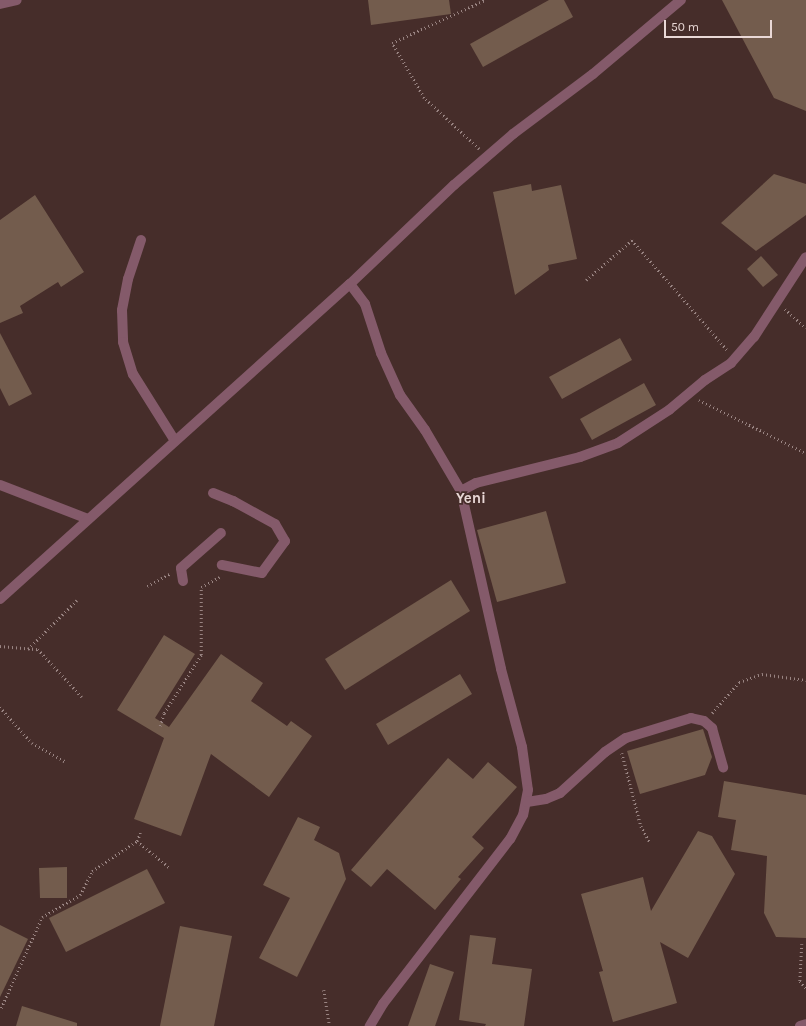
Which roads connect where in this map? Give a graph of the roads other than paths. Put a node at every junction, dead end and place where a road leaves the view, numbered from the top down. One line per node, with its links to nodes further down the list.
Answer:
1 (17, 0): 3 (street)
2 (681, 0): 6 (street)
3 (0, 4)
4 (141, 240): 7 (street)
5 (806, 256): 9 (street)
6 (350, 284): 7 (street); 9 (street)
7 (175, 441): 11 (street)
8 (0, 485): 11 (street)
9 (461, 491): 17 (street)
10 (213, 493): 13 (street)
11 (88, 519): 15 (street)
12 (221, 533): 14 (street)
13 (224, 570)
14 (183, 580)
15 (0, 599)
16 (724, 767): 17 (street)
17 (527, 802): 19 (street)
18 (806, 1024): 20 (street)
19 (370, 1026)
20 (800, 1026)

